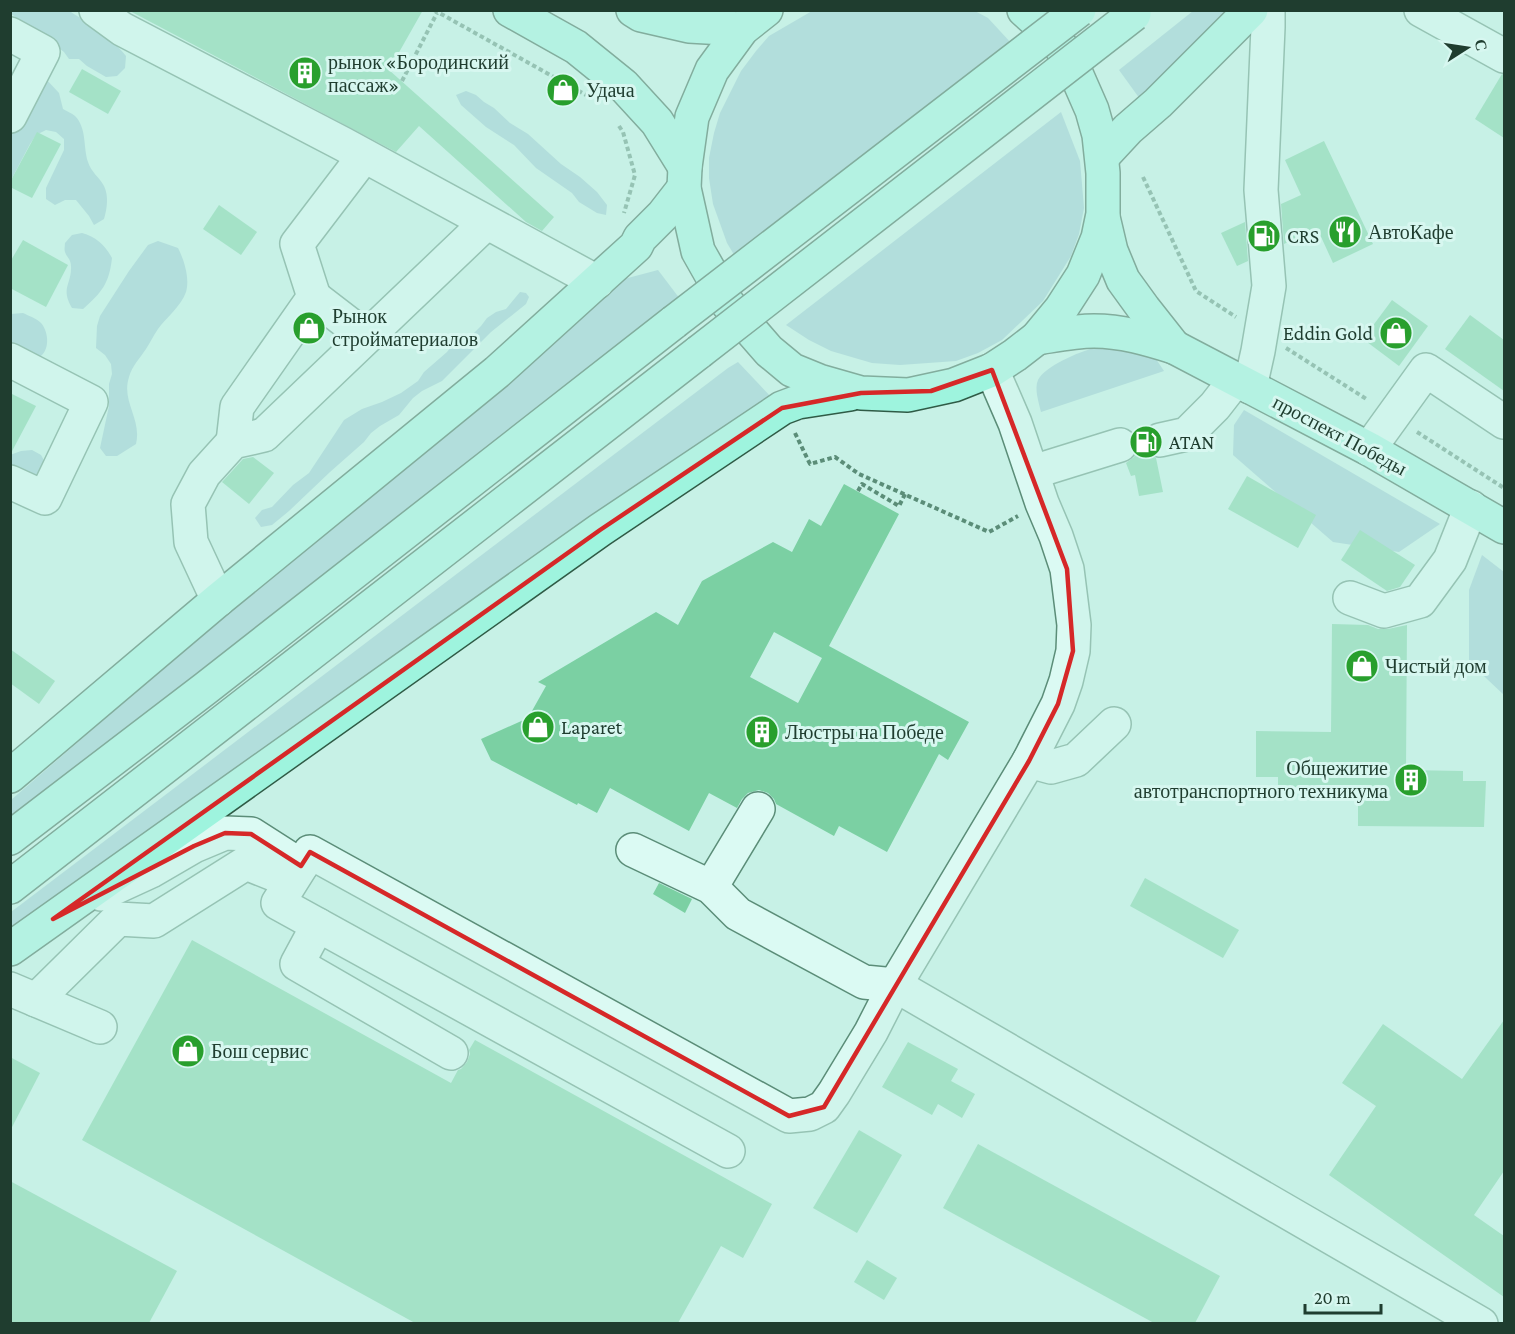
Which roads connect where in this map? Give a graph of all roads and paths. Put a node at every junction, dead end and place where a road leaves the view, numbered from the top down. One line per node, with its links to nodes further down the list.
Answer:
1 (96, 10): 17 (street)
2 (510, 10): 19 (main road)
3 (633, 10): 10 (main road)
4 (1024, 10): 18 (main road)
5 (1079, 10): 55 (main road, bridge)
6 (1420, 10): 12 (street)
7 (436, 12): 13 (path); 14 (path)
8 (1136, 12): 58 (main road, bridge)
9 (1267, 15): 18 (main road); 26 (street)
10 (754, 20): 19 (main road)
11 (10, 34): 15 (street)
12 (1504, 56)
13 (402, 81)
14 (589, 97)
15 (10, 116)
16 (617, 123): 21 (path)
17 (364, 156): 23 (street); 25 (street)
18 (1102, 157): 22 (main road)
19 (684, 177): 24 (main road); 33 (main road)
20 (1143, 177): 26 (path)
21 (623, 214)
22 (1103, 214): 28 (main road); 29 (main road, проспект Победы)
23 (486, 223): 24 (street); 27 (street)
24 (597, 282): 50 (main road)
25 (314, 297): 27 (street); 38 (street)
26 (1261, 332): 32 (street); 34 (path)
27 (366, 338): 38 (street)
28 (1037, 338): 29 (main road, проспект Победы); 31 (main road)
29 (1174, 347): 32 (main road, проспект Победы)
30 (10, 360): 42 (street)
31 (992, 370): 33 (main road); 41 (street)
32 (1243, 383): 37 (street); 40 (main road, проспект Победы)
33 (861, 393): 60 (main road)
34 (1393, 416): 35 (street); 40 (street); 43 (path)
35 (1504, 422)
36 (793, 428): 45 (path)
37 (1160, 440)
38 (233, 442): 50 (street)
39 (1120, 445): 41 (street)
40 (1369, 449): 47 (main road, проспект Победы)
41 (1033, 472): 46 (street)
42 (10, 482)
43 (1504, 488)
44 (858, 491): 45 (path)
45 (905, 495): 46 (path)
46 (1042, 503): 52 (street)
47 (1471, 507): 48 (main road, проспект Победы); 49 (street)
48 (1504, 526)
49 (1350, 598)
50 (218, 600): 53 (main road)
51 (1114, 724): 52 (street)
52 (1029, 761): 63 (street)
53 (10, 776)
54 (758, 809): 59 (street)
55 (10, 838)
56 (633, 850): 59 (street)
57 (296, 873): 60 (street); 61 (street); 63 (street); 64 (street)
58 (10, 887)
59 (711, 887): 63 (street)
60 (53, 919): 62 (main road)
61 (318, 925): 66 (street); 67 (street)
62 (10, 949)
63 (895, 985): 68 (street)
64 (23, 994): 65 (street)
65 (100, 1027)
66 (451, 1053)
67 (728, 1151)
68 (1481, 1323)

